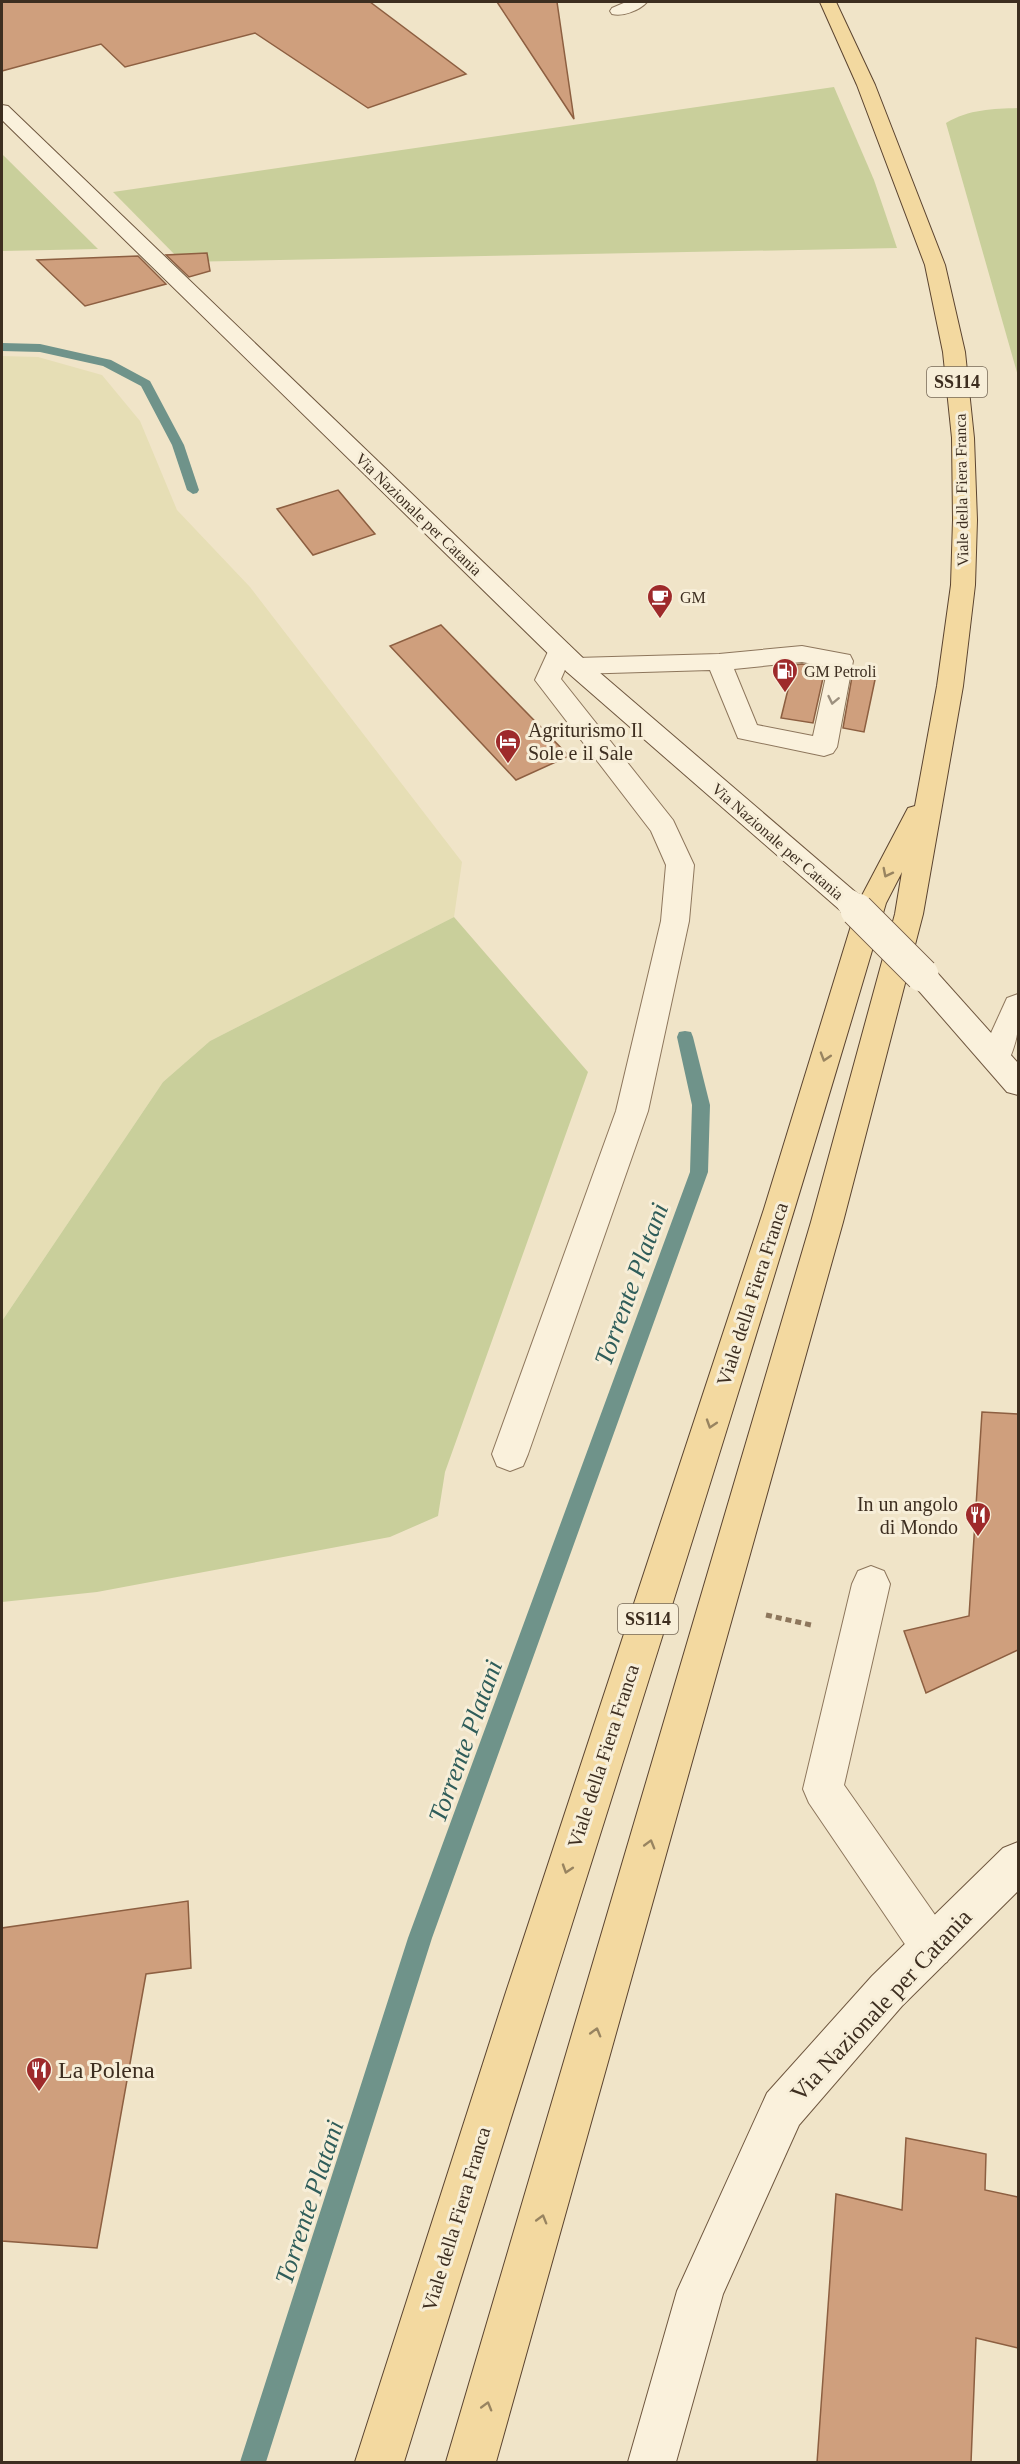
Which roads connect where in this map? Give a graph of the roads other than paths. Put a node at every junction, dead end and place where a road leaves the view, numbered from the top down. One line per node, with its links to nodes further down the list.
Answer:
1 (639, 2): 3 (lane)
2 (828, 2): 7 (main road, Viale della Fiera Franca / SS114)
3 (618, 11)
4 (2, 110): 5 (main road, Via Nazionale per Catania)
5 (568, 659): 6 (lane); 9 (main road, Via Nazionale per Catania, bridge); 11 (main road)
6 (719, 662): 6 (lane, one-way to 6)
7 (934, 784): 15 (main road, Viale della Fiera Franca / SS114, one-way to 15); 16 (main road, Viale della Fiera Franca / SS114, one-way to 7)
8 (1018, 1006): 9 (main road)
9 (996, 1056): 10 (main road)
10 (1018, 1083)
11 (510, 1454)
12 (871, 1584): 14 (main road)
13 (1018, 1863): 14 (main road, Via Nazionale per Catania)
14 (932, 1947): 17 (main road, Via Nazionale per Catania)
15 (379, 2463)
16 (471, 2463)
17 (652, 2463)

